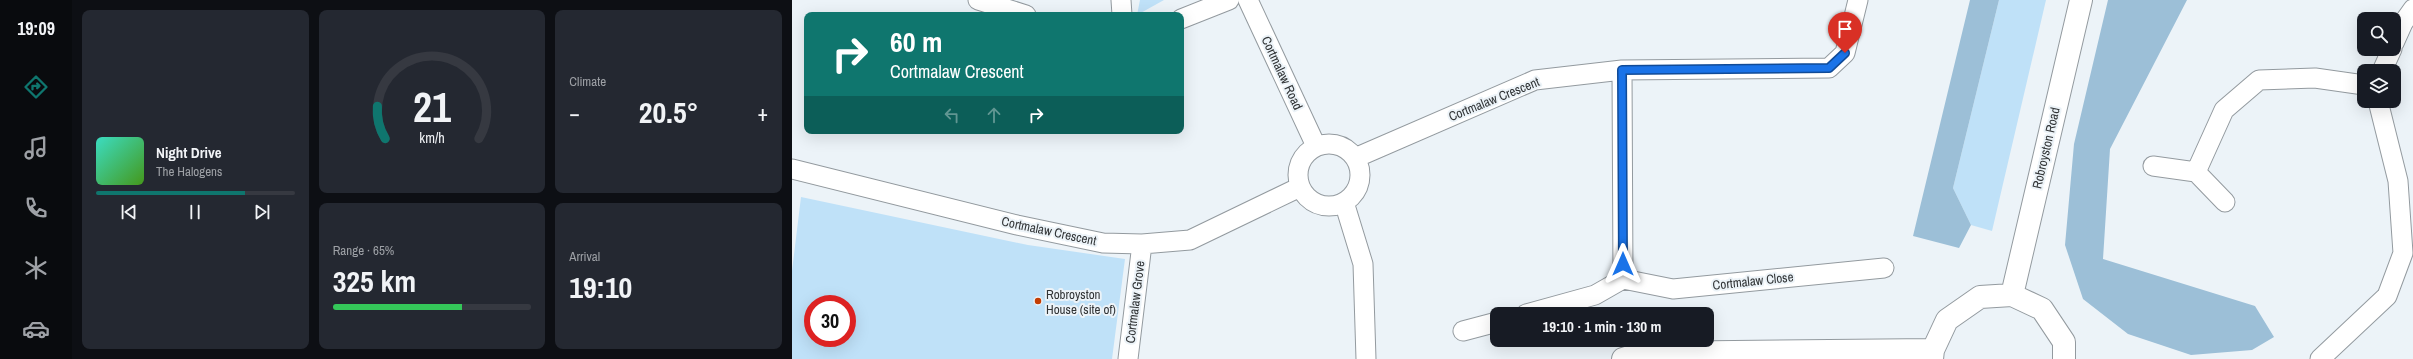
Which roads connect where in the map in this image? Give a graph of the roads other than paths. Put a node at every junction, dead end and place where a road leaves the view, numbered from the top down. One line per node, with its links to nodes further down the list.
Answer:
1 (978, 0): 8 (street)
2 (1122, 0): 9 (street)
3 (1229, 0): 10 (street)
4 (1248, 0): 15 (street, Cortmalaw Road)
5 (1858, 0): 12 (street, Cortmalaw Crescent)
6 (2081, 0): 27 (main road, Robroyston Road)
7 (2413, 9): 11 (street)
8 (1016, 12)
9 (1122, 12)
10 (1184, 18)
11 (2401, 27)
12 (1622, 70): 16 (street, Cortmalaw Crescent); 26 (street)
13 (2357, 85): 19 (street)
14 (2380, 108): 20 (street)
15 (1316, 146): 16 (street); 21 (street)
16 (1356, 158): 22 (street)
17 (2153, 166): 19 (street)
18 (792, 169): 24 (street, Cortmalaw Crescent)
19 (2196, 172): 23 (street)
20 (2406, 181): 36 (street)
21 (1300, 187): 22 (street); 24 (street, Cortmalaw Crescent)
22 (1344, 202): 33 (street)
23 (2225, 202)
24 (1142, 244): 32 (street, Cortmalaw Grove)
25 (1884, 268): 26 (street, Cortmalaw Close)
26 (1623, 279): 28 (street)
27 (2012, 295): 31 (main road); 35 (main road)
28 (1551, 307)
29 (1490, 324): 30 (street)
30 (1463, 331)
31 (1932, 354): 34 (main road)
32 (1128, 359)
33 (1366, 359)
34 (1623, 359)
35 (2064, 359)
36 (2320, 359)

